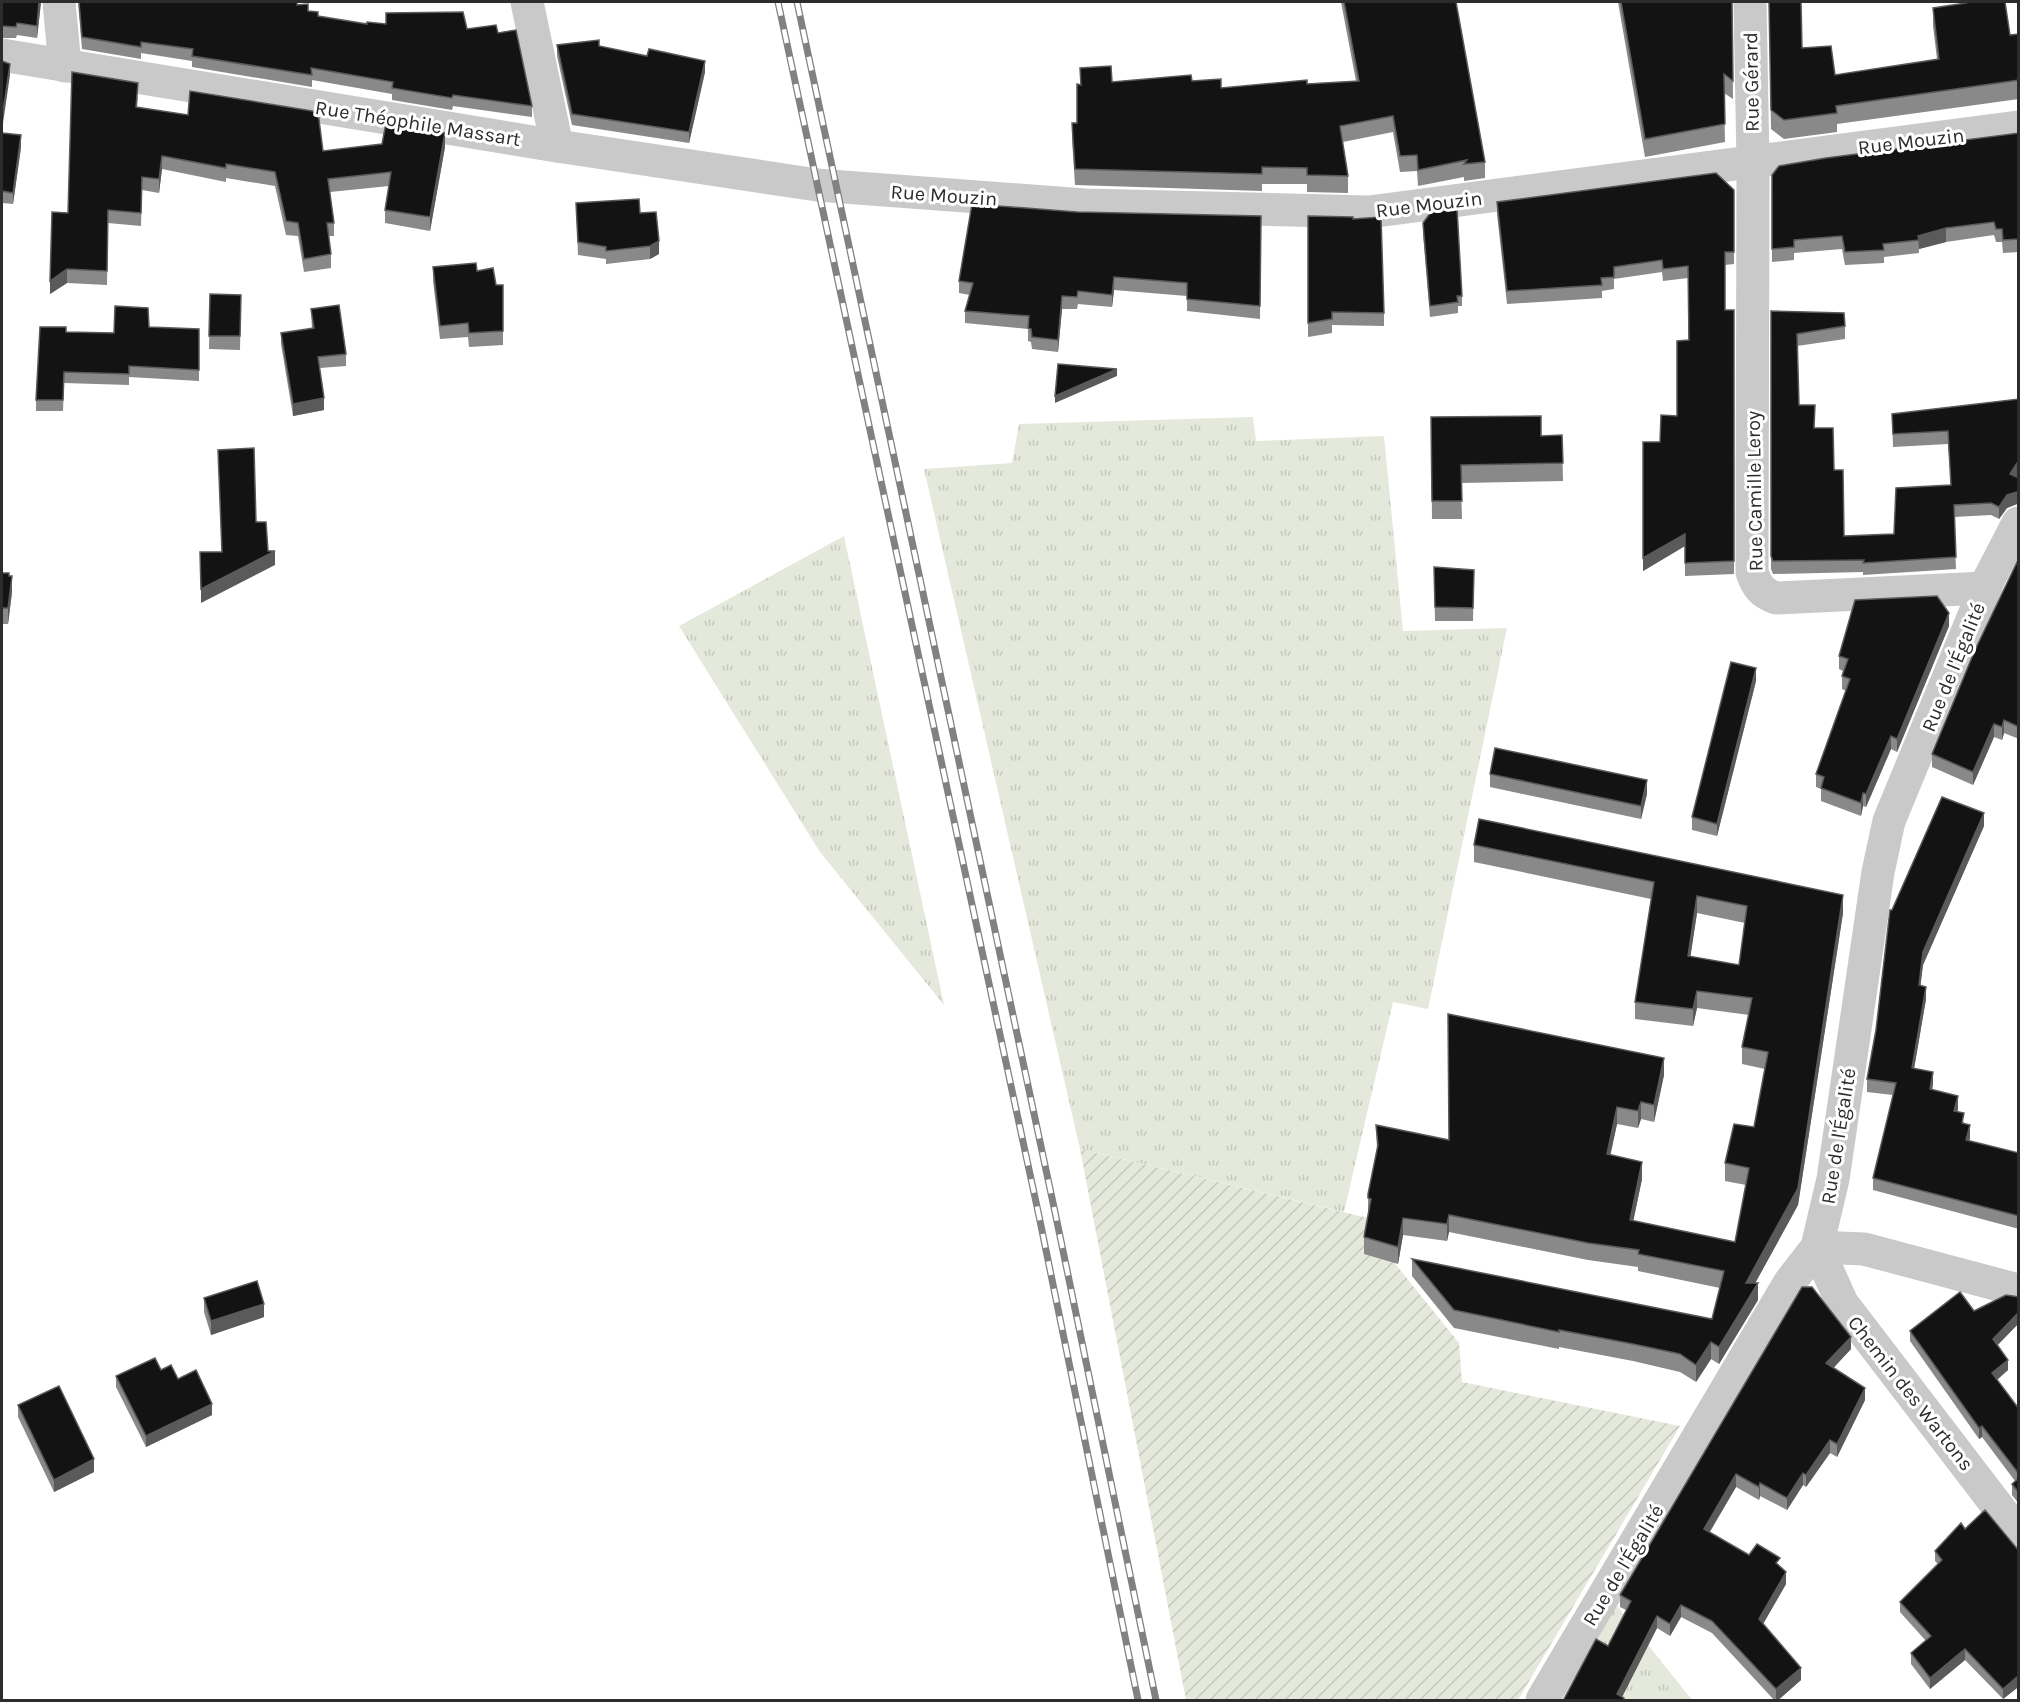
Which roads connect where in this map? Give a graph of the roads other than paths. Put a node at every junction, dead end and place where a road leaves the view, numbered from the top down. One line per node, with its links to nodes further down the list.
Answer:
1 (60, 2): 5 (street)
2 (527, 2): 7 (street)
3 (1750, 2): 8 (street, Rue Gérard)
4 (2, 55): 5 (street, Rue Théophile Massart)
5 (65, 66): 7 (street, Rue Théophile Massart)
6 (2019, 127): 8 (street, Rue Mouzin)
7 (556, 146): 9 (street, Rue Théophile Massart)
8 (1753, 162): 9 (street, Rue Mouzin); 11 (street, Rue Camille Leroy)
9 (836, 187)
10 (2019, 523): 11 (street, Rue de l'Égalité)
11 (1985, 588): 12 (street, Rue de l'Égalité)
12 (1817, 1247): 13 (street); 14 (street, Chemin des Wartons); 15 (street, Rue de l'Égalité)
13 (2019, 1290)
14 (2019, 1533)
15 (1542, 1701)

